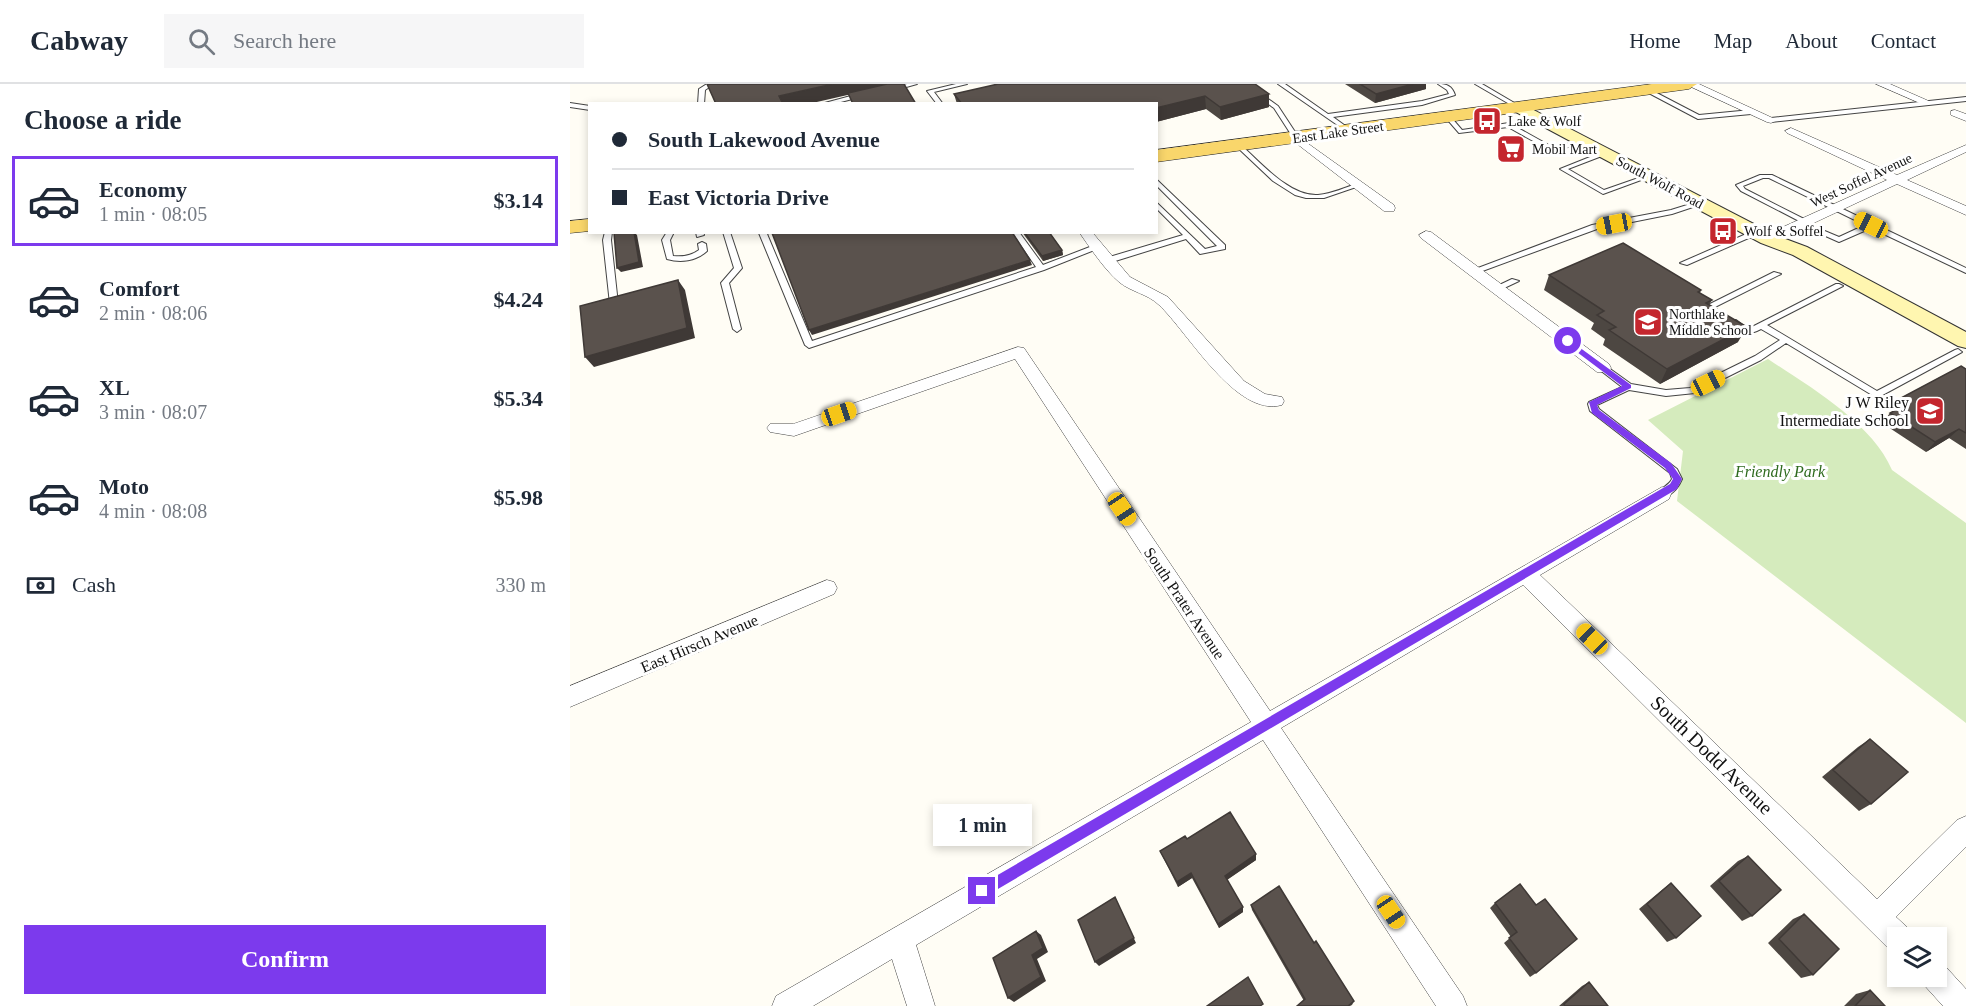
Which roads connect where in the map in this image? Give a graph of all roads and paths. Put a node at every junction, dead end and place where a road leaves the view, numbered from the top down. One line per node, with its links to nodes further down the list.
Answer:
1 (711, 84): 16 (lane)
2 (914, 84): 12 (lane)
3 (964, 84): 10 (lane)
4 (1243, 84): 31 (lane)
5 (1281, 84): 25 (lane)
6 (1441, 84): 25 (lane)
7 (1478, 84): 22 (lane)
8 (1689, 84): 11 (main road, East Lake Street); 23 (street)
9 (1881, 84): 19 (street)
10 (950, 87): 14 (lane); 18 (lane)
11 (1647, 90): 22 (main road, East Lake Street); 23 (lane)
12 (880, 91)
13 (869, 94): 17 (lane)
14 (956, 95)
15 (1966, 99): 19 (lane)
16 (701, 102)
17 (833, 102)
18 (938, 102)
19 (1926, 102): 28 (lane)
20 (570, 105): 21 (lane)
21 (588, 108)
22 (1520, 108): 26 (main road, East Lake Street); 32 (main road, South Wolf Road)
23 (1751, 111): 28 (street)
24 (1955, 113): 27 (street)
25 (1327, 116): 29 (lane)
26 (1448, 117): 29 (main road, East Lake Street); 32 (lane)
27 (1966, 118)
28 (1771, 120)
29 (1349, 131): 31 (main road, East Lake Street)
30 (1791, 131): 38 (street)
31 (1296, 138): 33 (main road, East Lake Street); 40 (street)
32 (1583, 141): 35 (main road, South Wolf Road)
33 (1239, 146): 36 (main road, East Lake Street); 40 (lane)
34 (1966, 148): 38 (street, West Soffel Avenue)
35 (1605, 153): 37 (main road, South Wolf Road); 37 (lane)
36 (1158, 156)
37 (1649, 176): 41 (main road, South Wolf Road)
38 (1898, 180): 44 (street, West Soffel Avenue); 45 (street)
39 (1158, 183): 57 (lane)
40 (1359, 185): 43 (street)
41 (1700, 203): 58 (main road, South Wolf Road); 64 (lane)
42 (1158, 206): 57 (lane)
43 (1389, 208)
44 (1837, 208): 46 (street, West Soffel Avenue); 46 (lane); 48 (lane)
45 (1966, 211)
46 (1804, 223): 48 (lane); 58 (street, West Soffel Avenue)
47 (588, 225): 49 (main road)
48 (1871, 225): 65 (lane)
49 (570, 227)
50 (608, 234): 71 (lane)
51 (670, 234): 59 (lane)
52 (727, 234): 76 (lane)
53 (763, 234): 63 (lane)
54 (1016, 234): 63 (lane)
55 (1087, 234): 60 (street)
56 (1426, 235): 64 (street)
57 (1188, 236): 61 (lane)
58 (1762, 236): 62 (lane); 68 (main road, South Wolf Road); 78 (main road, South Wolf Road)
59 (702, 244)
60 (1098, 247): 61 (street); 63 (lane)
61 (1109, 260): 81 (street)
62 (1684, 263)
63 (1041, 268)
64 (1474, 271): 69 (street)
65 (1966, 272)
66 (1777, 274): 72 (lane)
67 (1515, 281): 69 (lane)
68 (1839, 286): 75 (lane); 78 (main road, South Wolf Road)
69 (1497, 288): 79 (street)
70 (1699, 302): 72 (lane)
71 (614, 304)
72 (1708, 307): 73 (lane)
73 (1718, 313)
74 (1728, 320): 75 (lane)
75 (1761, 326): 77 (lane)
76 (737, 328)
77 (1785, 340): 78 (lane); 80 (lane)
78 (1963, 350)
79 (1603, 368): 80 (lane)
80 (1628, 387): 83 (lane)
81 (1276, 401)
82 (776, 428): 87 (street, South Prater Avenue)
83 (1662, 494): 84 (street)
84 (1525, 574): 87 (street); 89 (street, South Dodd Avenue)
85 (827, 588): 86 (street, East Hirsch Avenue)
86 (570, 697)
87 (1266, 725): 91 (street); 95 (street, South Prater Avenue)
88 (1966, 829): 89 (street)
89 (1878, 916): 90 (street, South Dodd Avenue)
90 (1888, 927)
91 (900, 939): 93 (street); 94 (street)
92 (1945, 987): 96 (street)
93 (786, 1006)
94 (921, 1006)
95 (1454, 1006)
96 (1962, 1006)

